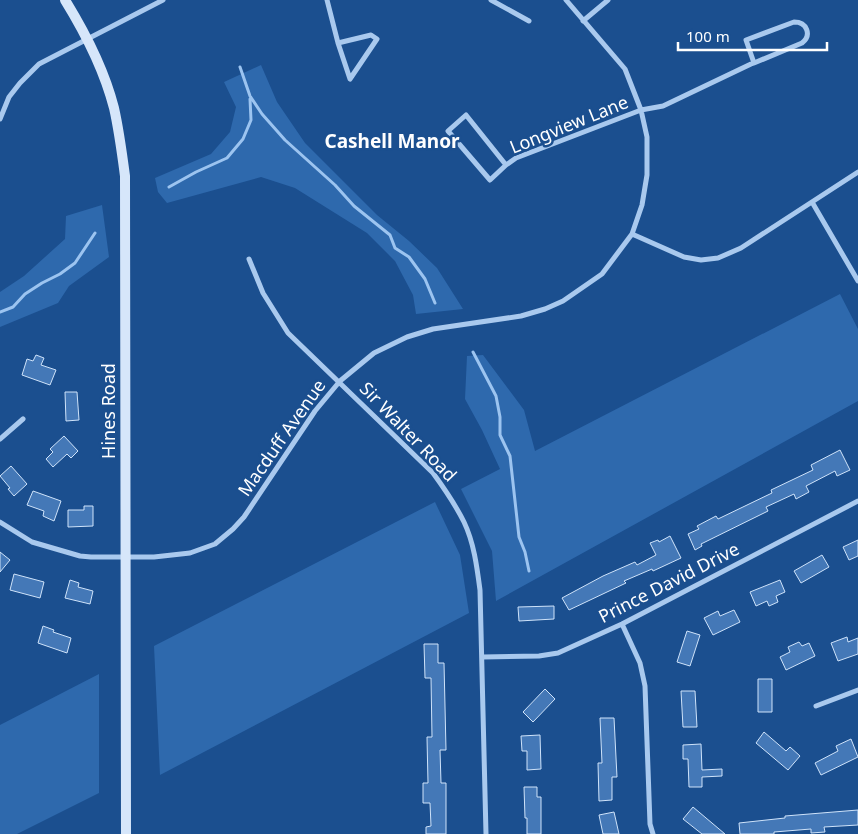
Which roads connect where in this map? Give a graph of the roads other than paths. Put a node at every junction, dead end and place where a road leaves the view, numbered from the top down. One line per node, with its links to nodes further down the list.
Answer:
1 (65, 0): 9 (street, Hines Road)
2 (162, 0): 9 (street)
3 (327, 0): 10 (street)
4 (491, 0): 7 (street)
5 (566, 0): 8 (street, Macduff Avenue)
6 (608, 0): 8 (street)
7 (528, 21)
8 (583, 21): 12 (street, Macduff Avenue)
9 (88, 38): 13 (street); 25 (street, Hines Road)
10 (338, 42): 10 (street)
11 (754, 63): 11 (street, Longview Lane); 12 (street, Longview Lane)
12 (641, 110): 14 (street, Longview Lane); 17 (street, Macduff Avenue)
13 (0, 119)
14 (506, 165): 14 (street, Longview Lane)
15 (858, 172): 16 (street)
16 (812, 202): 17 (street); 19 (street)
17 (632, 234): 20 (street, Macduff Avenue)
18 (249, 259): 20 (street, Sir Walter Road)
19 (858, 281)
20 (340, 381): 25 (street, Macduff Avenue); 27 (street, Sir Walter Road)
21 (23, 419): 22 (street)
22 (0, 439)
23 (858, 501): 26 (street, Prince David Drive)
24 (0, 522): 25 (street, Macduff Avenue)
25 (126, 556): 30 (street, Hines Road)
26 (622, 624): 27 (street, Prince David Drive); 32 (street)
27 (483, 657): 31 (street, Sir Walter Road)
28 (858, 690): 29 (street)
29 (816, 706)
30 (126, 834)
31 (486, 834)
32 (653, 834)

